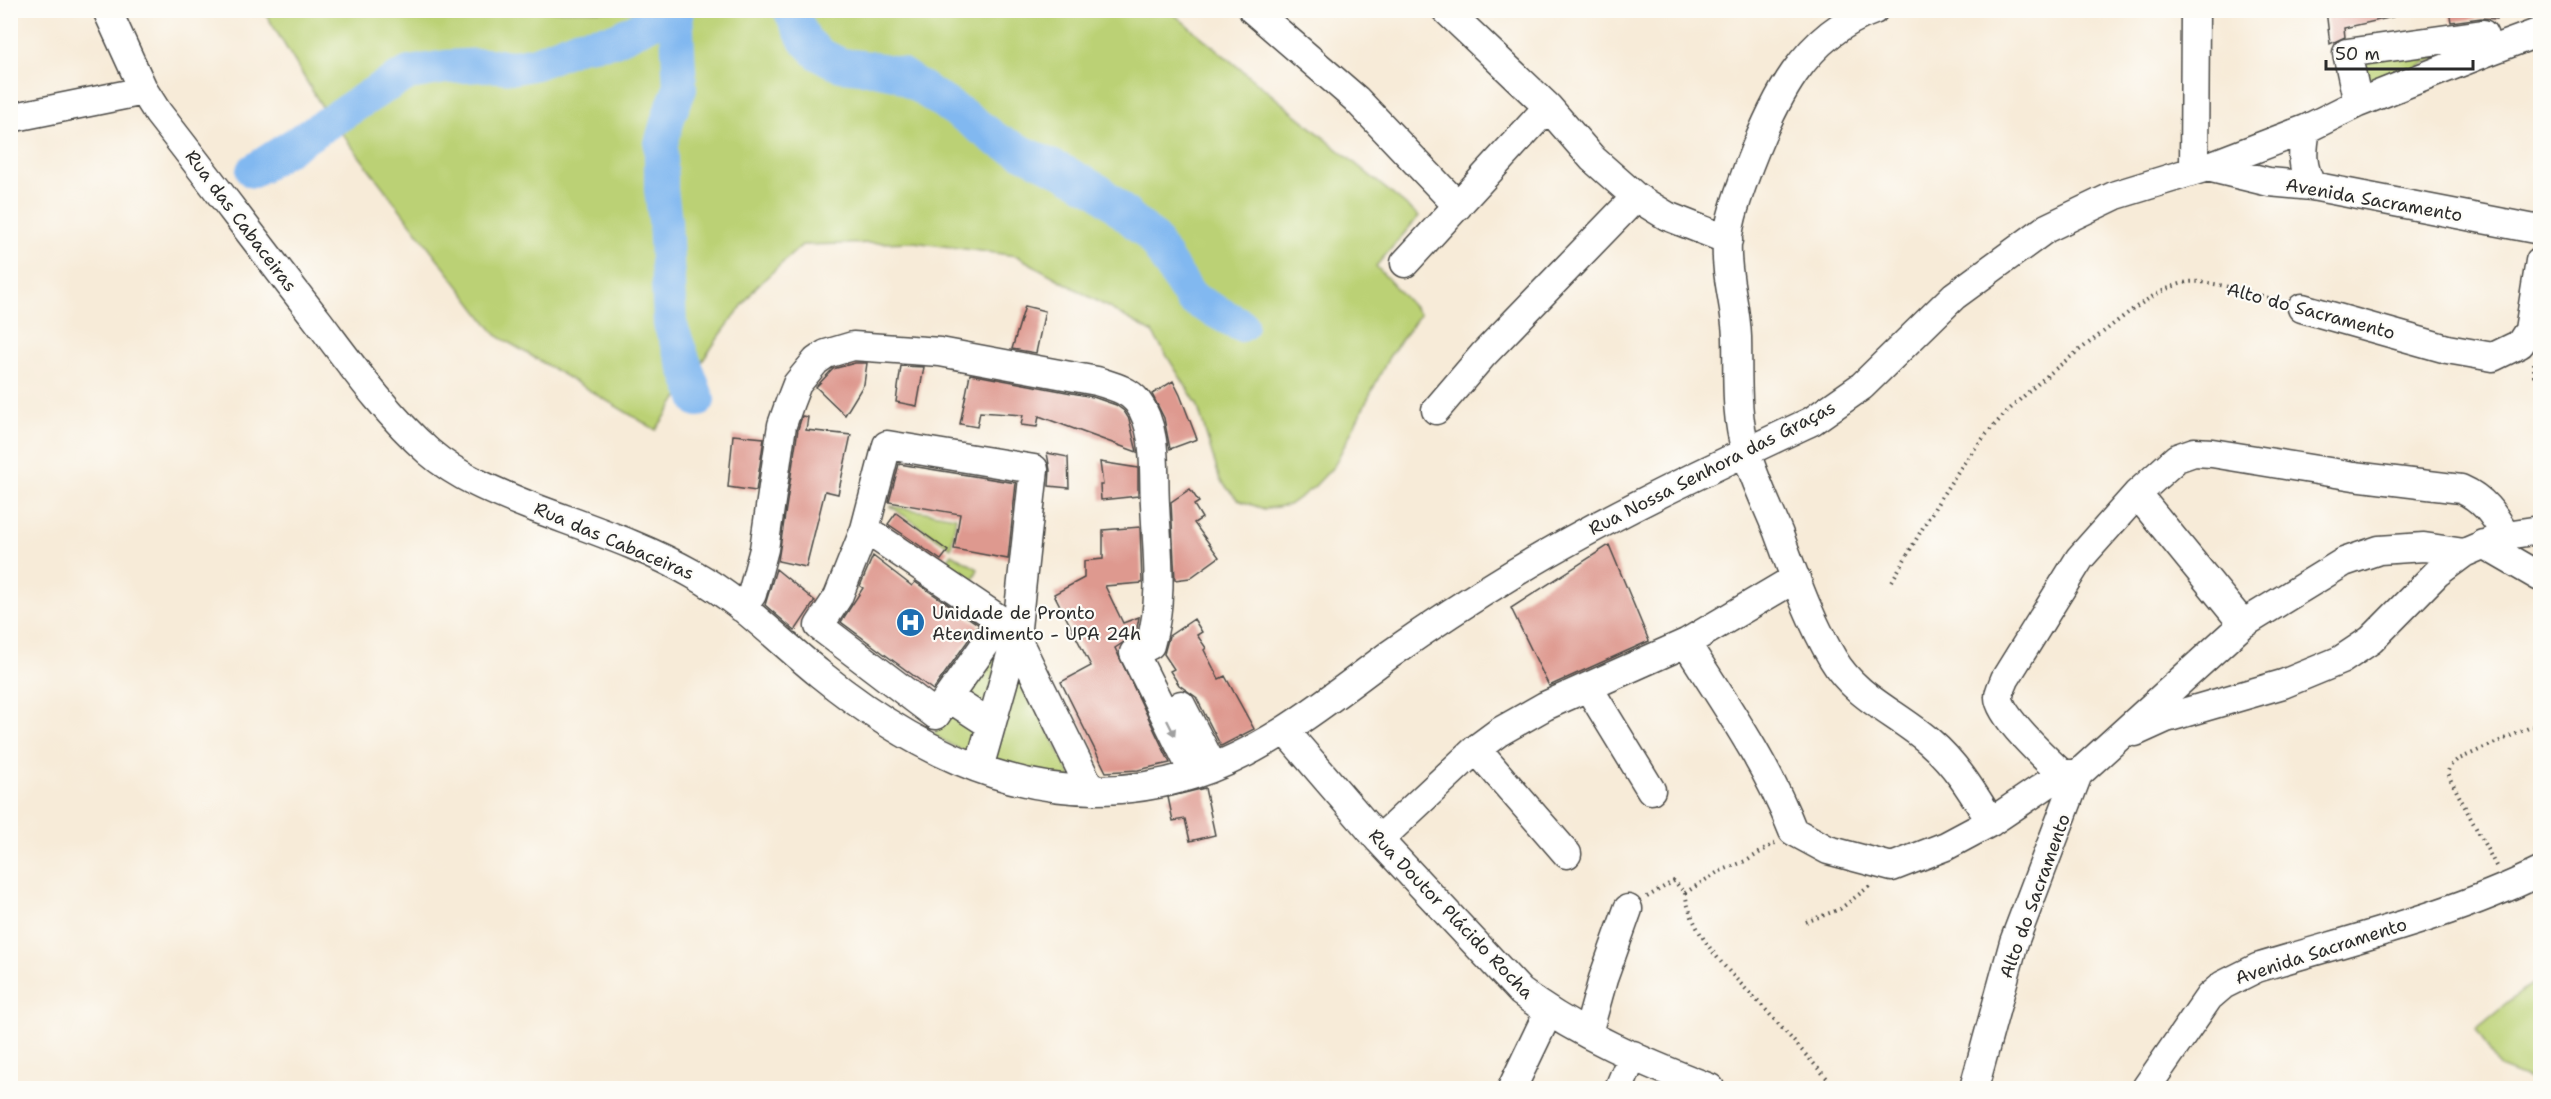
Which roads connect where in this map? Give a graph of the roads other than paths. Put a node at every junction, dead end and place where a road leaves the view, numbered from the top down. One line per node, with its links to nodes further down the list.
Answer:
1 (107, 10): 8 (street, Rua das Cabaceiras)
2 (1253, 10): 16 (street)
3 (1446, 10): 10 (street)
4 (1874, 10): 18 (street)
5 (2195, 10): 13 (street)
6 (2541, 32): 7 (street, Rua Nossa Senhora das Graças)
7 (2488, 51): 9 (street, Rua Nossa Senhora das Graças); 9 (street)
8 (144, 92): 11 (street); 30 (street, Rua das Cabaceiras)
9 (2358, 104): 12 (street, Rua Nossa Senhora das Graças)
10 (1548, 107): 15 (street); 16 (street)
11 (10, 118)
12 (2306, 129): 13 (street, Rua Nossa Senhora das Graças); 14 (street)
13 (2201, 169): 14 (street, Avenida Sacramento); 23 (street, Rua Nossa Senhora das Graças)
14 (2312, 186): 17 (street, Avenida Sacramento)
15 (1636, 197): 18 (street); 22 (street)
16 (1458, 206): 20 (street)
17 (2541, 230)
18 (1728, 240): 23 (street)
19 (2541, 261): 21 (street, Alto do Sacramento)
20 (1405, 263)
21 (2302, 308)
22 (1436, 410)
23 (1747, 452): 29 (street); 39 (street, Rua Nossa Senhora das Graças)
24 (2137, 494): 27 (street); 31 (street); 44 (street)
25 (865, 529): 32 (street); 34 (street); 37 (street)
26 (2541, 530): 27 (street)
27 (2485, 544): 28 (street); 31 (street); 40 (street)
28 (2541, 577)
29 (1796, 578): 33 (street); 47 (street)
30 (742, 608): 35 (street, Rua das Cabaceiras); 43 (street)
31 (2243, 624): 40 (street)
32 (1016, 637): 38 (street); 45 (street)
33 (1686, 643): 36 (street); 47 (street)
34 (844, 645): 35 (street); 37 (street)
35 (820, 674): 42 (street, Rua das Cabaceiras)
36 (1588, 687): 41 (street); 46 (street)
37 (948, 698): 38 (street)
38 (992, 725): 42 (street)
39 (1286, 732): 43 (street, Rua das Cabaceiras); 48 (street, Rua Doutor Plácido Rocha)
40 (2114, 741): 44 (street)
41 (1476, 748): 48 (street); 49 (street)
42 (979, 768): 45 (street, Rua das Cabaceiras)
43 (1204, 771): 45 (street, Rua das Cabaceiras)
44 (2070, 774): 47 (street); 58 (street, Alto do Sacramento)
45 (1091, 790)
46 (1652, 790)
47 (1991, 822)
48 (1379, 840): 52 (street, Rua Doutor Plácido Rocha)
49 (1567, 854)
50 (2541, 872): 59 (street, Avenida Sacramento)
51 (1629, 909): 53 (street)
52 (1548, 1012): 53 (street, Rua Doutor Plácido Rocha); 55 (street)
53 (1588, 1033): 54 (street, Rua Doutor Plácido Rocha)
54 (1633, 1055): 56 (street); 57 (street, Rua Doutor Plácido Rocha)
55 (1512, 1089)
56 (1619, 1089)
57 (1710, 1089)
58 (1974, 1089)
59 (2146, 1089)

